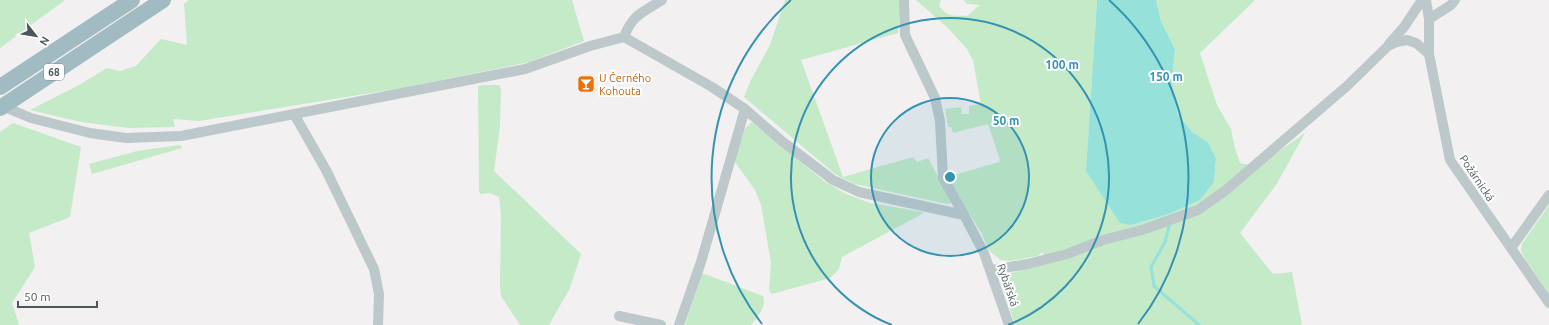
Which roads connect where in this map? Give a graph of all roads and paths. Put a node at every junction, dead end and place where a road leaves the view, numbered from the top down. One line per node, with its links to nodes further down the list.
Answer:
1 (132, 0): 12 (highway, 68)
2 (163, 0): 13 (highway, 68)
3 (662, 0): 9 (street)
4 (904, 0): 17 (street, Rybářská)
5 (1422, 0): 10 (street)
6 (1426, 0): 8 (street, Požárnická)
7 (1455, 0): 8 (street)
8 (1429, 19): 11 (street, Požárnická)
9 (624, 37): 14 (street); 15 (street)
10 (1388, 46): 11 (street); 19 (street)
11 (1429, 54): 18 (street, Požárnická)
12 (0, 87)
13 (0, 107): 15 (street)
14 (745, 109): 17 (street); 24 (street)
15 (294, 114): 22 (street)
16 (1549, 195): 18 (street)
17 (964, 214): 19 (street, Rybářská)
18 (1511, 248): 20 (street, Požárnická)
19 (991, 270): 25 (street, Rybářská)
20 (1549, 303)
21 (618, 316): 23 (street)
22 (378, 325)
23 (661, 325)
24 (679, 325)
25 (1009, 325)

